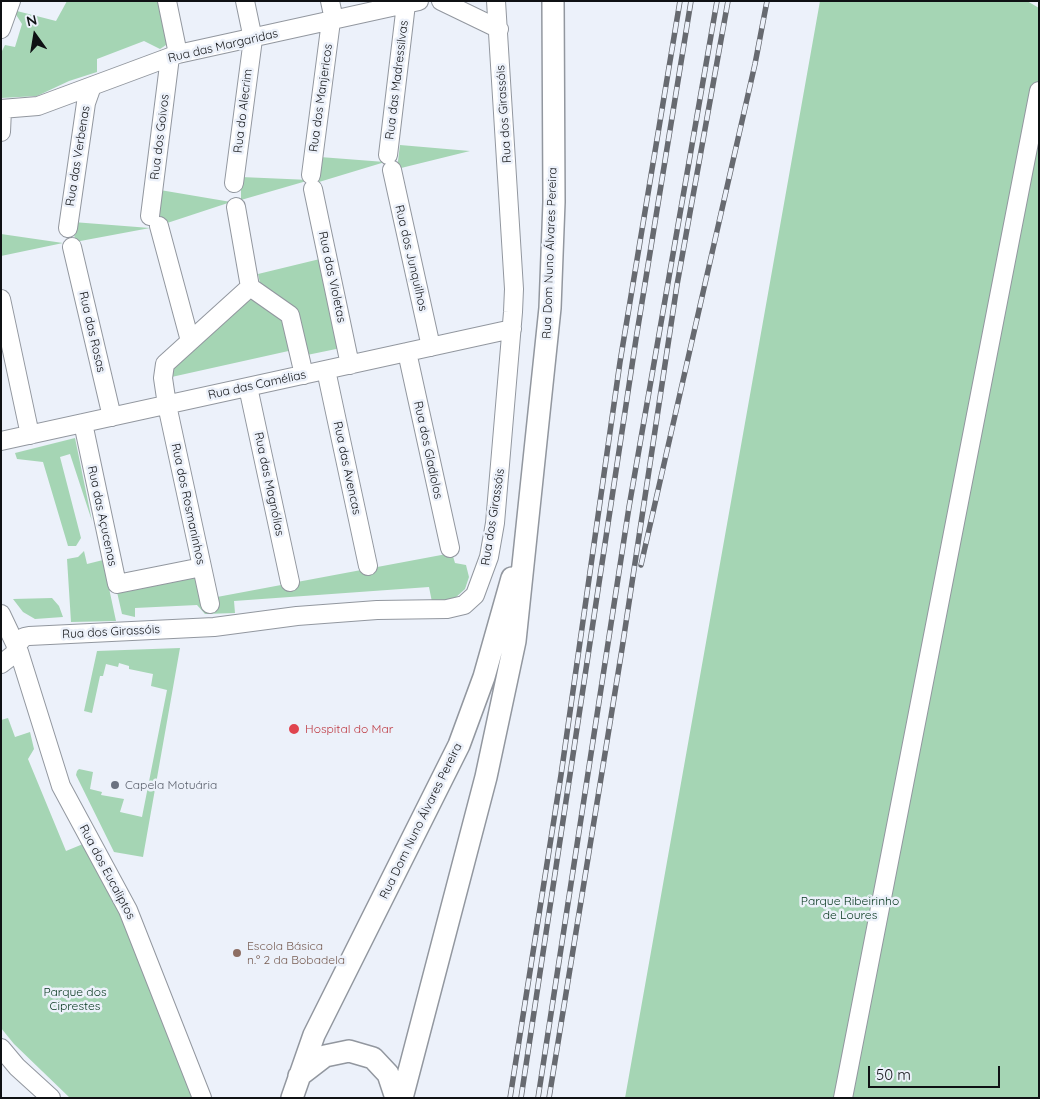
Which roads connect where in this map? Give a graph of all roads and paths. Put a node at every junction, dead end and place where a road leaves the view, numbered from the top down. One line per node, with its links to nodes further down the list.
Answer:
1 (11, 1): 10 (street)
2 (167, 1): 13 (street, Rua dos Goivos)
3 (245, 1): 12 (street, Rua do Alecrim)
4 (330, 1): 9 (street, Rua dos Manjericos)
5 (441, 1): 11 (street)
6 (496, 1): 11 (street, Rua dos Girassóis)
7 (553, 1): 39 (main road, Rua Dom Nuno Álvares Pereira)
8 (413, 2): 9 (street, Rua das Margaridas); 18 (street, Rua das Madressilvas)
9 (333, 21): 12 (street, Rua das Margaridas); 19 (street, Rua dos Manjericos)
10 (1, 29)
11 (498, 29): 26 (street, Rua dos Girassóis)
12 (253, 39): 13 (street, Rua das Margaridas); 20 (street, Rua do Alecrim)
13 (174, 56): 14 (street, Rua das Margaridas); 27 (street, Rua dos Goivos)
14 (92, 86): 16 (street, Rua das Margaridas); 22 (street, Rua das Verbenas)
15 (1039, 91): 55 (street)
16 (2, 109): 17 (street)
17 (1, 132)
18 (390, 162): 28 (street, Rua dos Junquilhos)
19 (312, 182): 30 (street, Rua das Violetas)
20 (234, 183)
21 (236, 207): 24 (street)
22 (68, 228)
23 (72, 247): 35 (street, Rua das Rosas)
24 (250, 288): 27 (street); 32 (street)
25 (1, 299): 37 (street)
26 (512, 329): 28 (street, Rua das Camélias); 46 (street, Rua dos Girassóis)
27 (190, 341): 34 (street, Rua dos Rosmaninhos)
28 (431, 347): 29 (street, Rua das Camélias)
29 (407, 352): 30 (street, Rua das Camélias); 40 (street, Rua dos Gladíolos)
30 (350, 365): 31 (street, Rua das Camélias)
31 (326, 370): 32 (street, Rua das Camélias); 41 (street, Rua das Avencas)
32 (304, 375): 33 (street, Rua das Camélias)
33 (248, 387): 34 (street, Rua das Camélias); 43 (street, Rua das Magnólias)
34 (167, 405): 35 (street, Rua das Camélias); 42 (street, Rua dos Rosmaninhos)
35 (112, 417): 36 (street, Rua das Camélias)
36 (84, 423): 37 (street, Rua das Camélias); 42 (street, Rua das Açucenas)
37 (30, 435): 38 (street, Rua das Camélias)
38 (1, 441)
39 (525, 534): 49 (main road, Rua Dom Nuno Álvares Pereira); 54 (main road, Rua Dom Nuno Álvares Pereira)
40 (450, 548)
41 (368, 566)
42 (202, 567): 44 (street, Rua dos Rosmaninhos)
43 (290, 582)
44 (210, 604)
45 (1, 614): 46 (street, Rua dos Eucaliptos)
46 (17, 645): 47 (street); 51 (street, Rua dos Eucaliptos)
47 (1, 664)
48 (1, 1048): 50 (street)
49 (299, 1076): 52 (main road, Rua Dom Nuno Álvares Pereira); 53 (main road)
50 (51, 1098)
51 (202, 1098)
52 (292, 1098)
53 (396, 1098)
54 (402, 1098)
55 (844, 1098)

